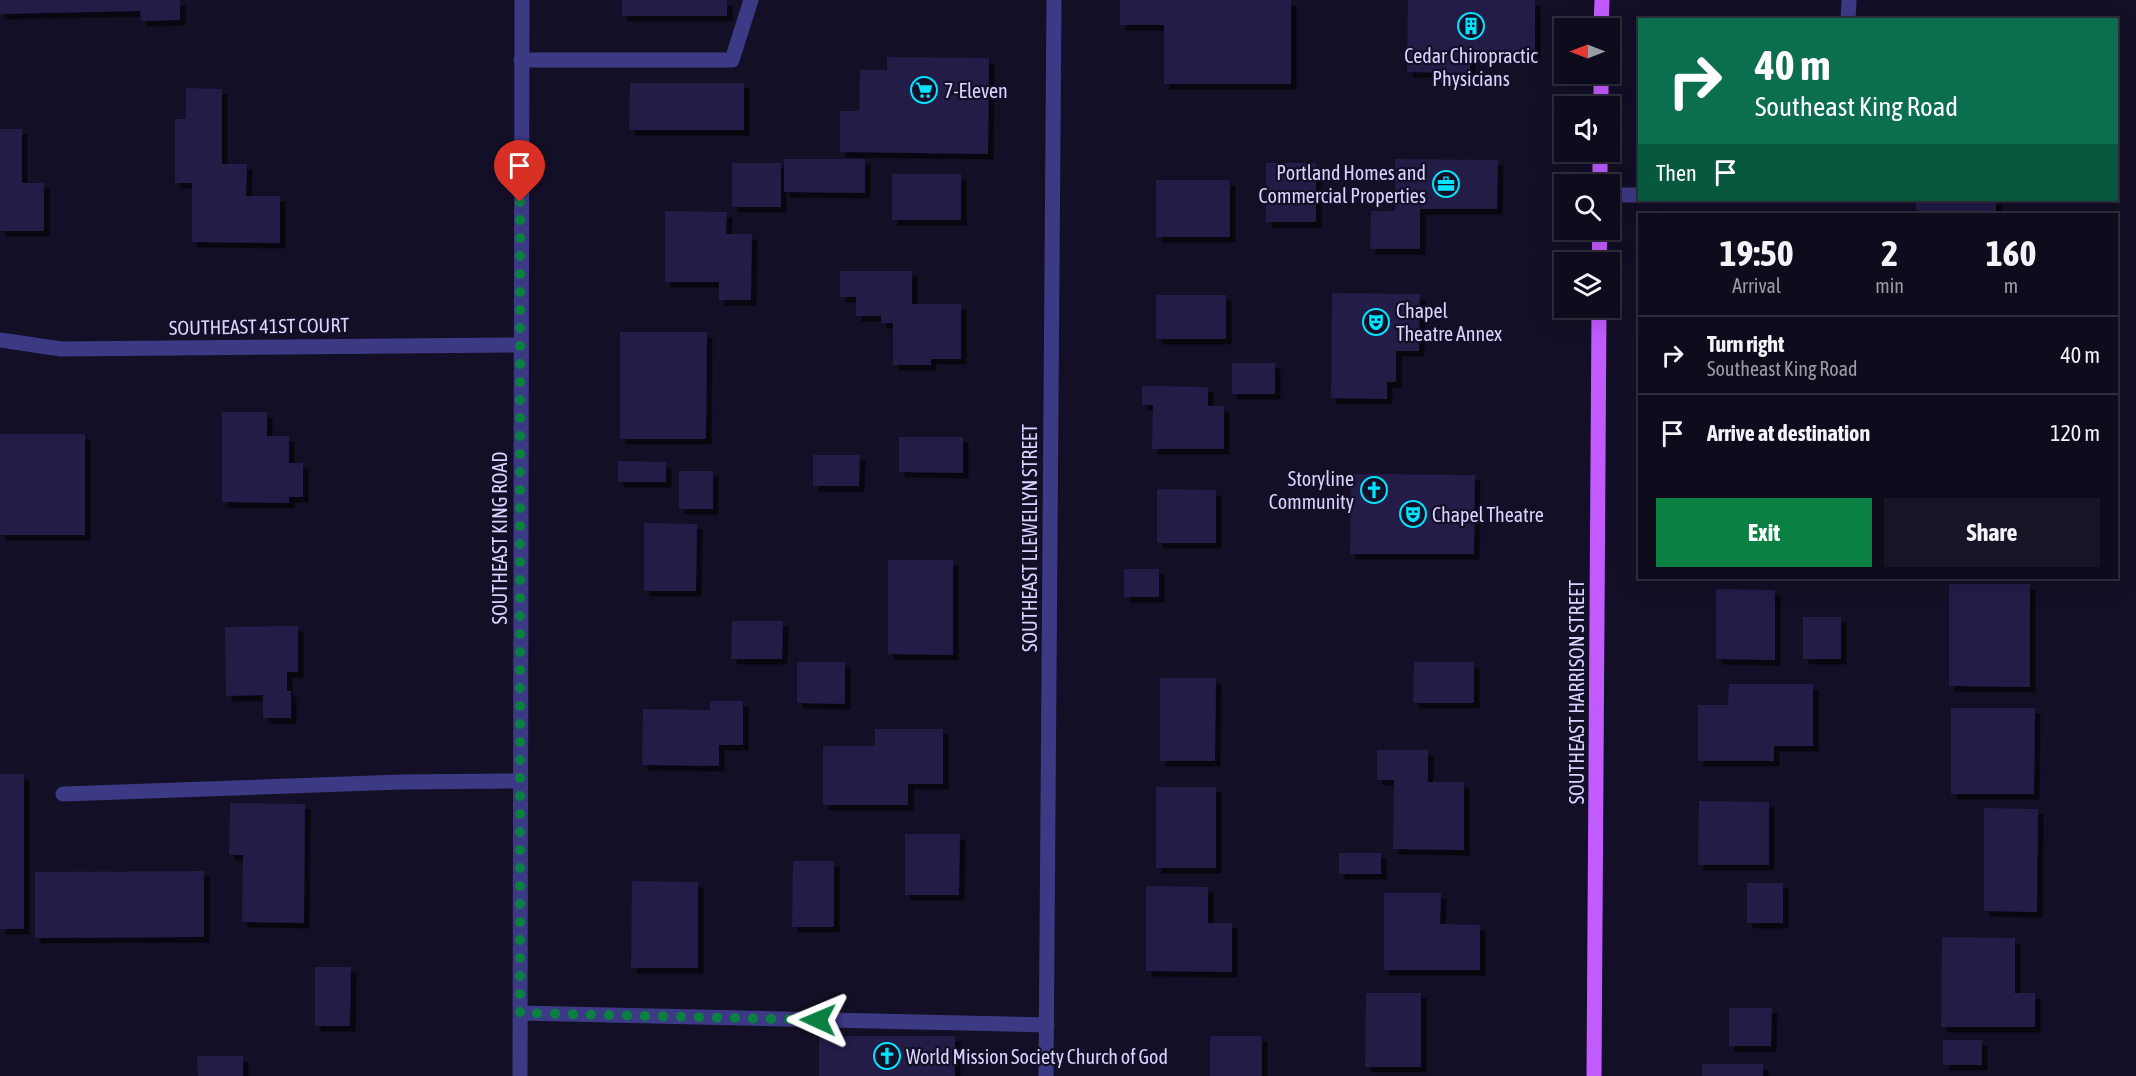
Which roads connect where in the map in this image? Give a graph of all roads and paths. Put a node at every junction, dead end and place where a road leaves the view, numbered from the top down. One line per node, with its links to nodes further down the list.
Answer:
1 (522, 0): 8 (street, SOUTHEAST KING ROAD)
2 (751, 0): 8 (street)
3 (1054, 0): 17 (street, SOUTHEAST LLEWELLYN STREET)
4 (1602, 0): 6 (main road)
5 (1849, 0): 7 (street)
6 (1601, 18)
7 (1848, 18)
8 (521, 60): 13 (street, SOUTHEAST KING ROAD)
9 (1620, 195): 10 (street)
10 (1638, 195)
11 (1599, 318): 20 (main road, SOUTHEAST HARRISON STREET)
12 (0, 340): 13 (street, SOUTHEAST 41ST COURT)
13 (520, 345): 14 (street, SOUTHEAST KING ROAD)
14 (520, 781): 15 (street); 16 (street, SOUTHEAST KING ROAD)
15 (63, 794)
16 (520, 1013): 17 (street); 18 (street, SOUTHEAST KING ROAD)
17 (1047, 1025): 19 (street, SOUTHEAST LLEWELLYN STREET)
18 (520, 1076)
19 (1046, 1076)
20 (1594, 1076)

